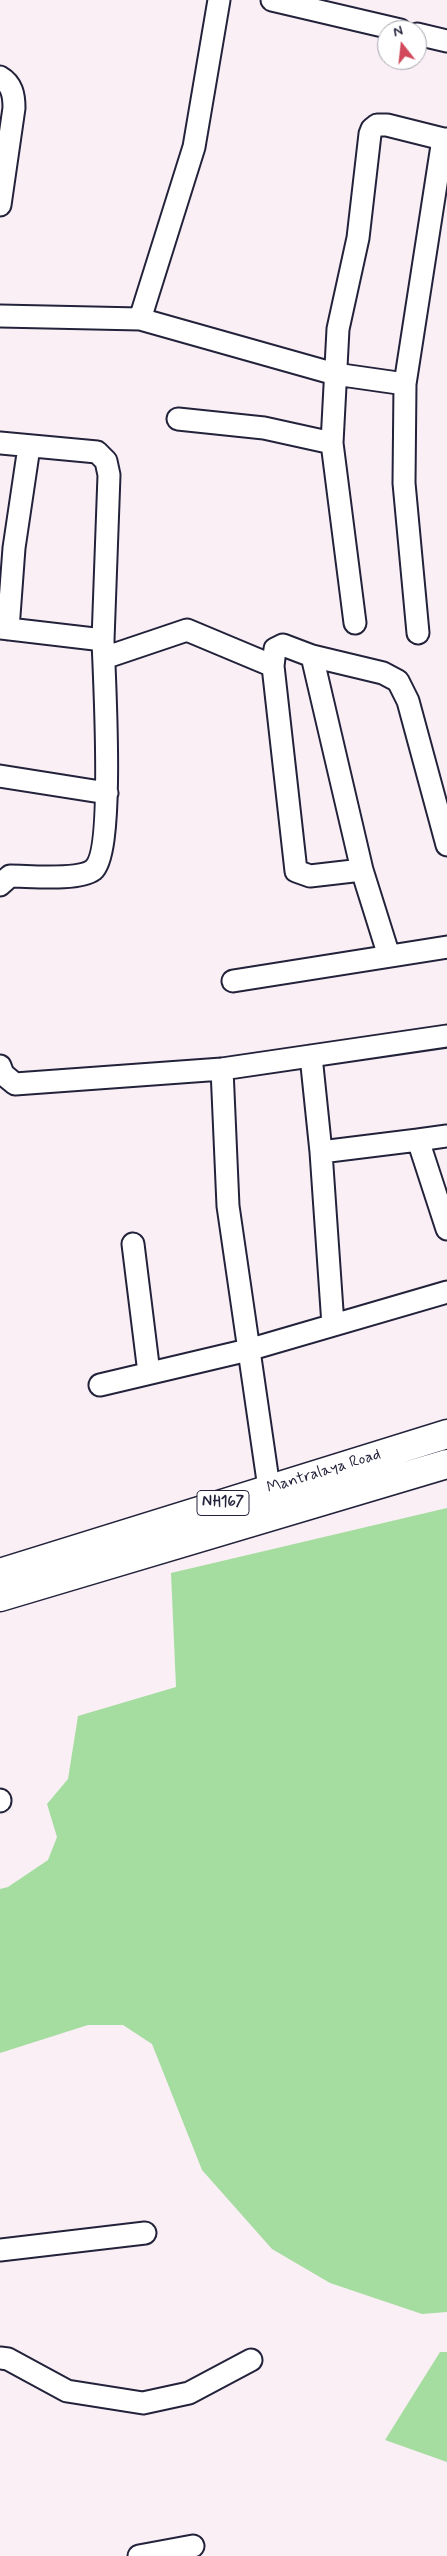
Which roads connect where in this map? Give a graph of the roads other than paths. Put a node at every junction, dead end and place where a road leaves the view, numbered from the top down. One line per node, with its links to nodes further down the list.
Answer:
1 (219, 0): 10 (street)
2 (272, 0): 3 (street)
3 (377, 25)
4 (427, 36): 5 (street)
5 (447, 41)
6 (0, 78): 8 (street)
7 (445, 139): 11 (street); 12 (street)
8 (0, 205)
9 (0, 316): 10 (street)
10 (140, 319): 11 (street)
11 (335, 374): 12 (street); 15 (street)
12 (405, 384): 20 (street)
13 (178, 419): 15 (street)
14 (0, 443): 16 (street)
15 (332, 443): 18 (street)
16 (29, 447): 17 (street); 21 (street)
17 (7, 547): 19 (street)
18 (355, 623)
19 (4, 628): 21 (street)
20 (418, 633)
21 (104, 649): 23 (street); 25 (street)
22 (312, 656): 23 (street); 26 (street); 27 (street)
23 (273, 666): 27 (street)
24 (0, 776): 25 (street)
25 (107, 793): 28 (street)
26 (447, 845)
27 (362, 870): 30 (street)
28 (0, 885)
29 (447, 947): 30 (street)
30 (388, 956): 31 (street)
31 (233, 981)
32 (447, 1036): 33 (street)
33 (311, 1056): 35 (street); 38 (street)
34 (0, 1066): 35 (street)
35 (222, 1069): 43 (street)
36 (447, 1136): 37 (street)
37 (418, 1140): 38 (street); 39 (street)
38 (321, 1152): 42 (street)
39 (447, 1229)
40 (133, 1244): 44 (street)
41 (447, 1292): 42 (street)
42 (333, 1325): 43 (street)
43 (248, 1350): 44 (street); 48 (street)
44 (148, 1374): 45 (street)
45 (100, 1385)
46 (447, 1434): 48 (highway, Mantralaya Road / NH167)
47 (447, 1464): 50 (highway, NH167)
48 (270, 1488): 49 (highway, Mantralaya Road / NH167)
49 (0, 1573)
50 (0, 1597)
51 (145, 2233): 52 (street)
52 (0, 2250)
53 (0, 2358): 54 (street)
54 (251, 2360)
55 (194, 2546): 56 (street)
56 (140, 2556)

